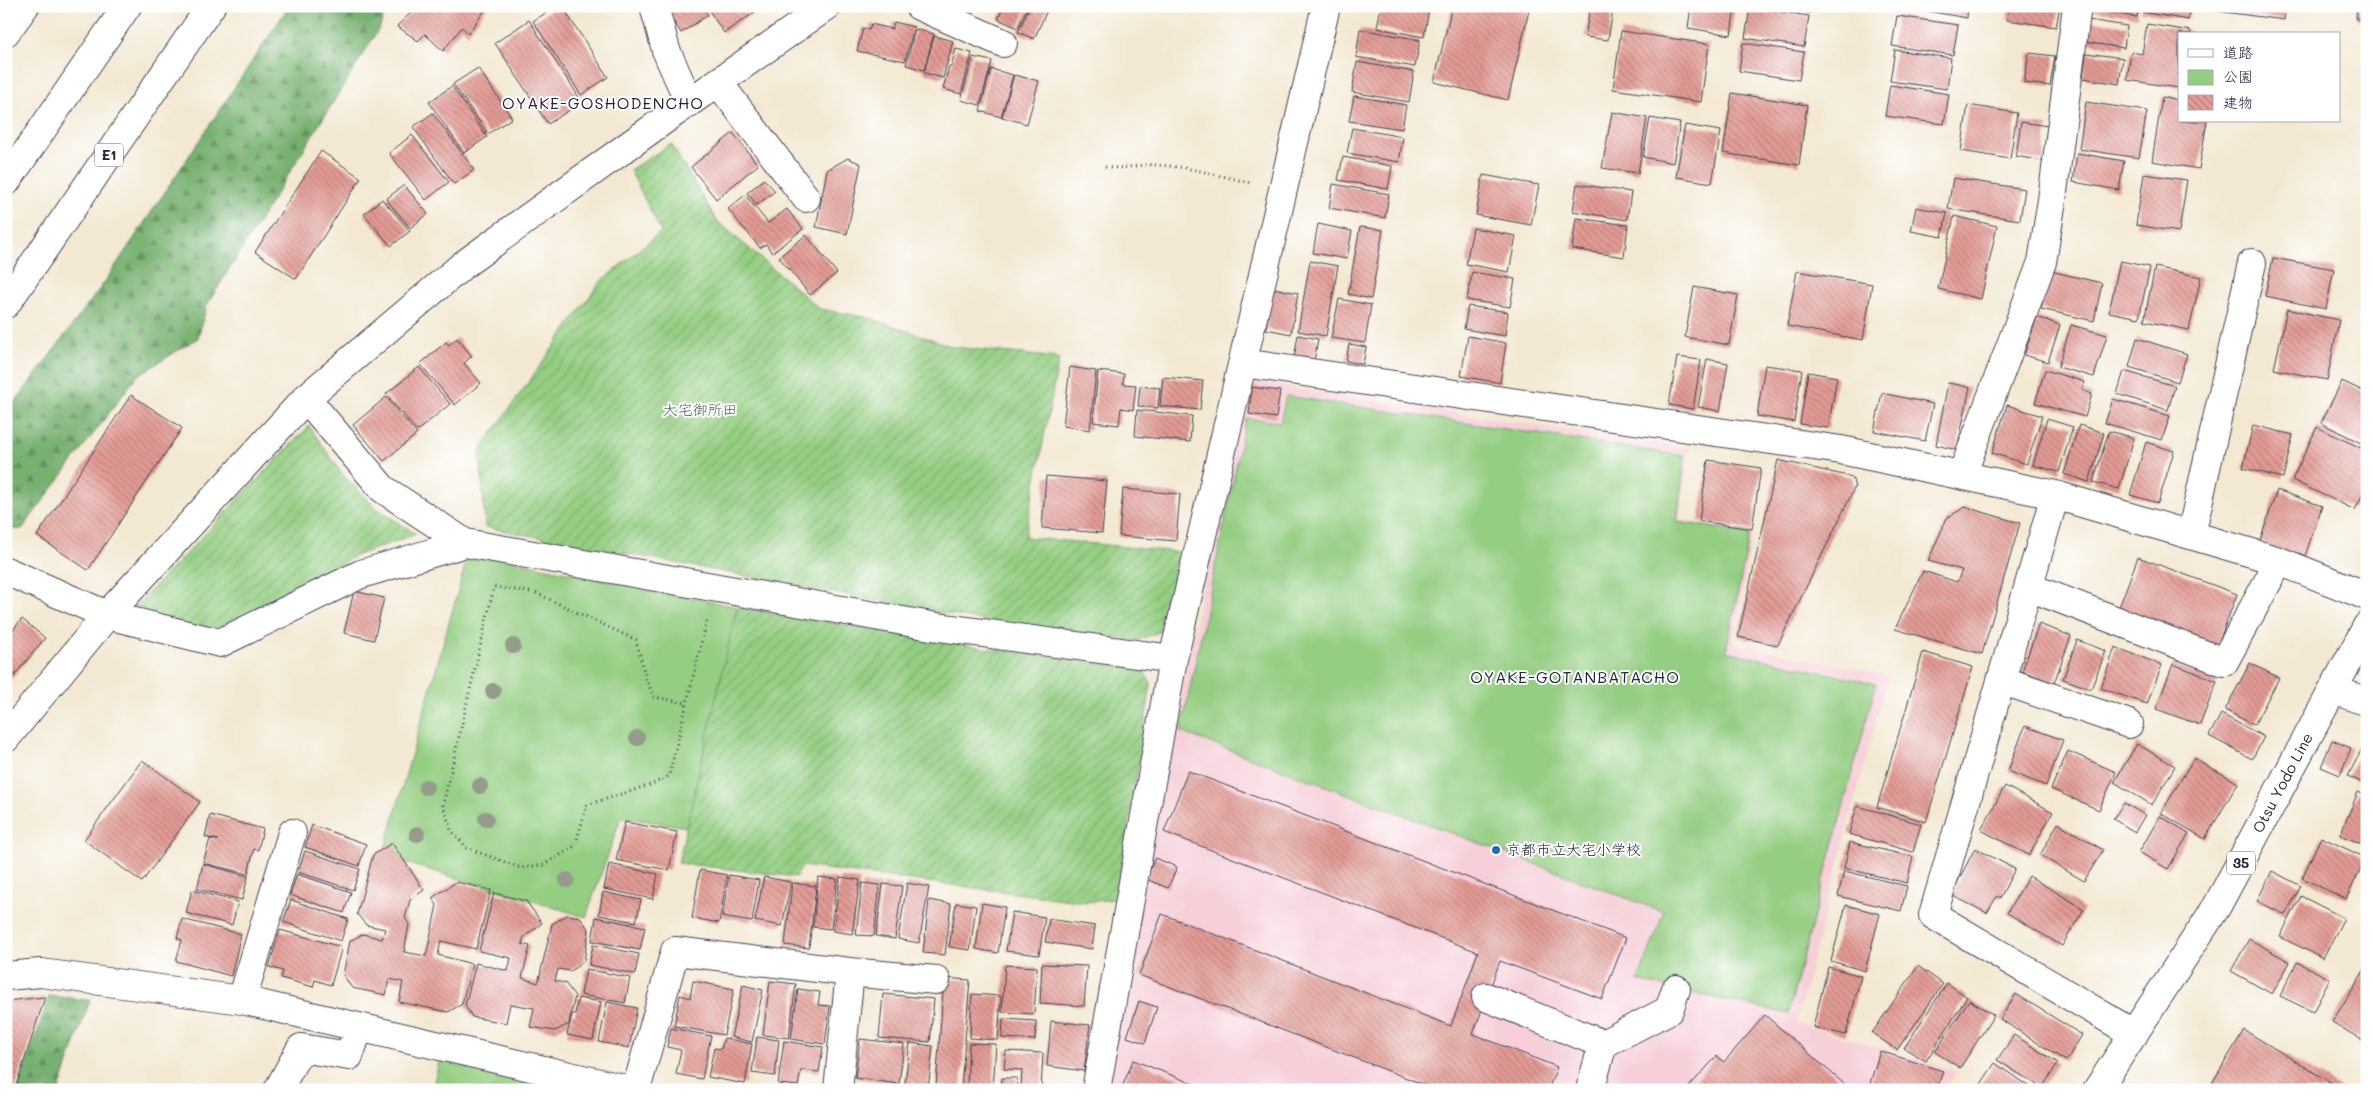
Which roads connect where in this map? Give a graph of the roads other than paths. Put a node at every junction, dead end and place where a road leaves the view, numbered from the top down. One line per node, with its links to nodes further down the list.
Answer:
1 (25, 6): 9 (main road)
2 (127, 6): 13 (main road)
3 (211, 6): 16 (main road, E1)
4 (654, 6): 12 (main road)
5 (919, 6): 10 (main road)
6 (1326, 6): 17 (main road)
7 (2077, 6): 19 (main road)
8 (816, 9): 11 (main road)
9 (6, 32)
10 (1003, 43)
11 (718, 82): 12 (main road); 14 (main road)
12 (689, 102): 18 (main road)
13 (6, 182)
14 (806, 198)
15 (2252, 263): 21 (main road)
16 (6, 304)
17 (1243, 364): 19 (main road); 29 (main road)
18 (306, 398): 22 (main road); 27 (main road)
19 (1962, 475): 20 (main road)
20 (2056, 495): 21 (main road); 25 (main road)
21 (2191, 535): 23 (main road)
22 (465, 543): 27 (main road); 29 (main road)
23 (2280, 561): 25 (main road); 26 (main road)
24 (6, 571): 27 (main road)
25 (2029, 587): 30 (main road)
26 (2367, 596)
27 (107, 615): 34 (main road)
28 (2367, 626): 31 (main road, Otsu Yodo Line / 35)
29 (1173, 659): 50 (main road)
30 (2001, 680): 33 (main road); 43 (main road)
31 (2334, 690): 32 (main road); 43 (main road, Otsu Yodo Line / 35)
32 (2367, 702)
33 (2129, 724)
34 (6, 738)
35 (292, 833): 41 (main road)
36 (850, 972): 38 (main road); 48 (main road); 49 (main road)
37 (6, 976): 41 (main road)
38 (936, 980)
39 (1676, 989): 44 (main road)
40 (1486, 997): 44 (main road)
41 (242, 1000): 42 (main road)
42 (359, 1027): 46 (main road); 47 (main road)
43 (2134, 1034): 45 (main road, Otsu Yodo Line / 35)
44 (1603, 1044): 51 (main road)
45 (2106, 1087)
46 (278, 1090)
47 (630, 1090)
48 (636, 1090)
49 (838, 1090)
50 (1096, 1090)
51 (1590, 1090)

